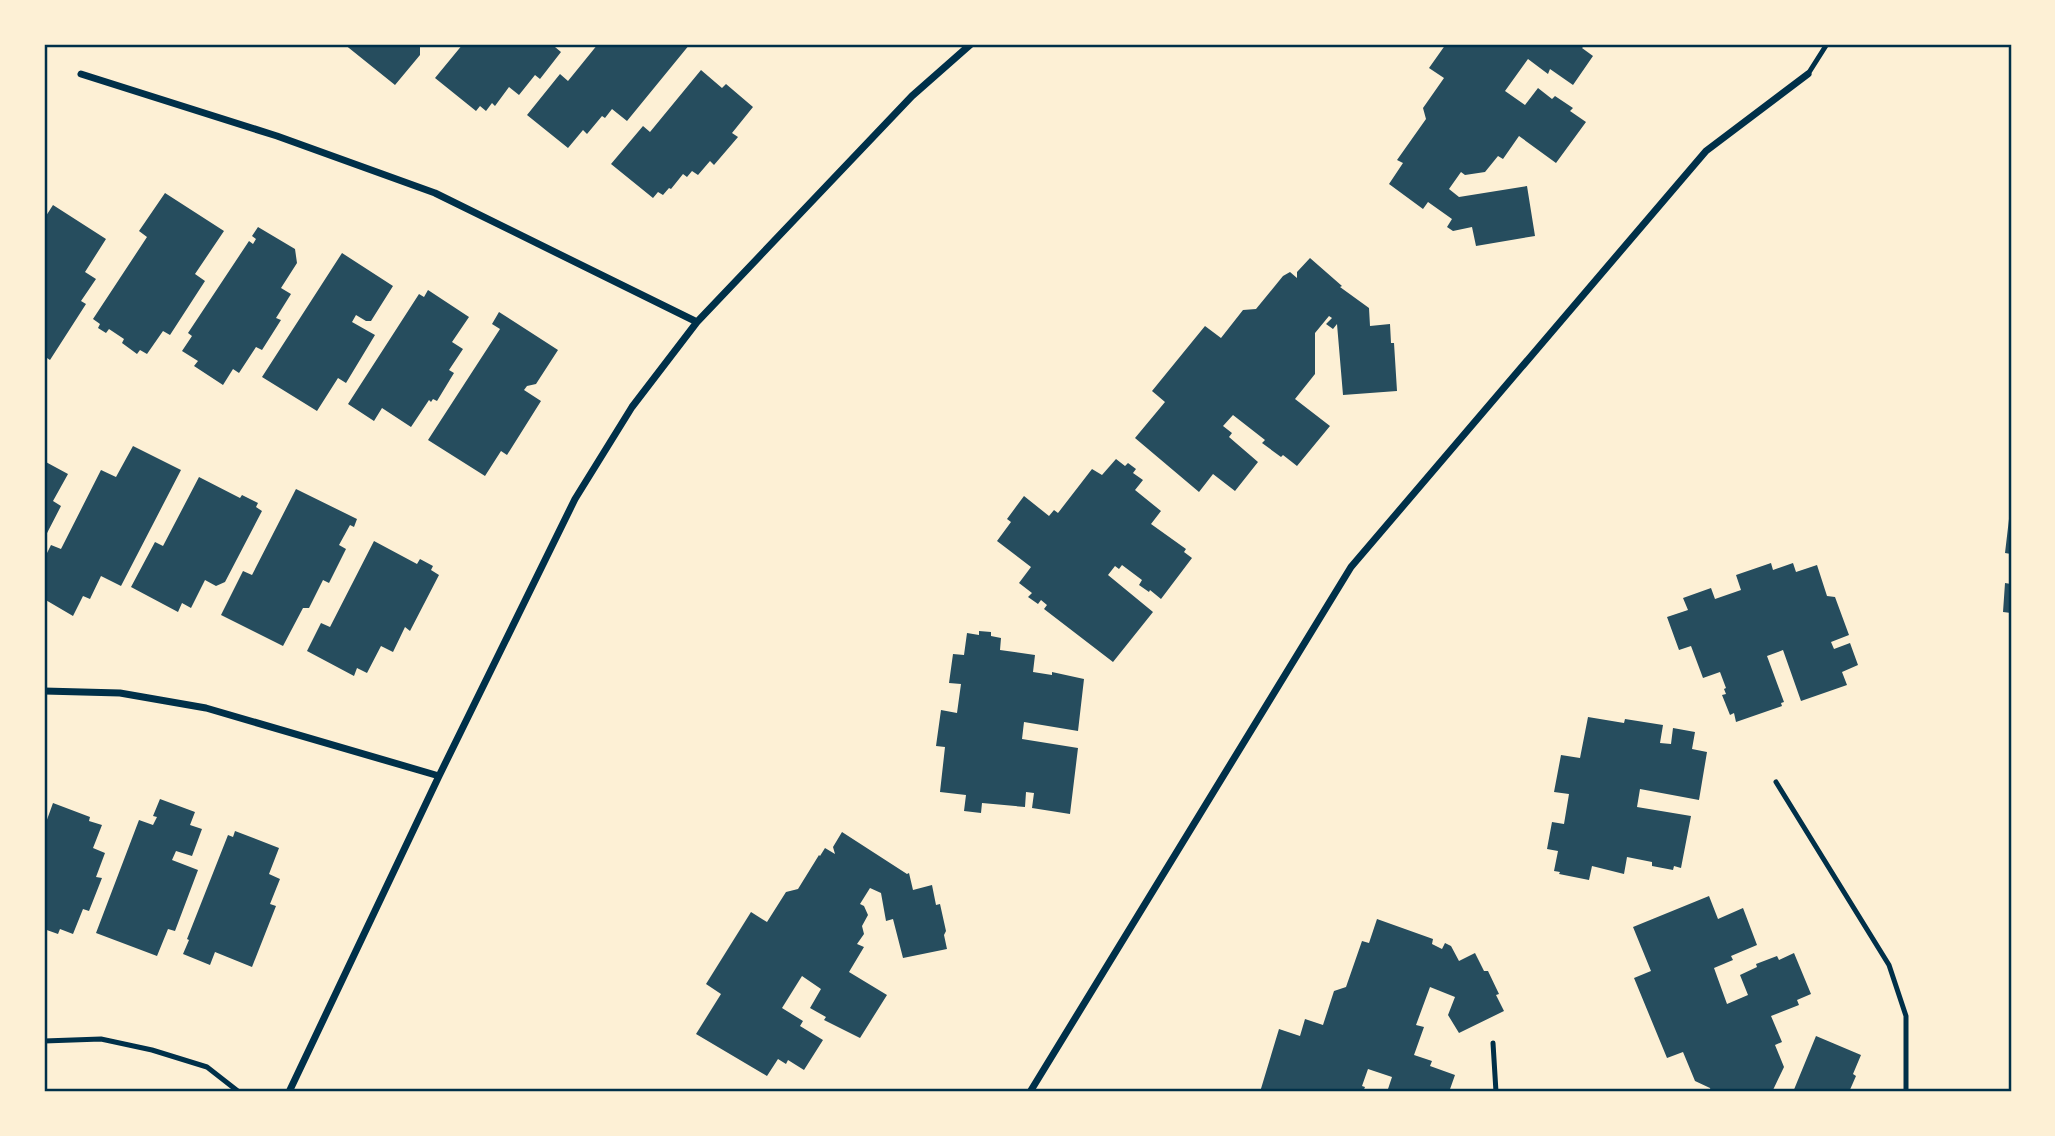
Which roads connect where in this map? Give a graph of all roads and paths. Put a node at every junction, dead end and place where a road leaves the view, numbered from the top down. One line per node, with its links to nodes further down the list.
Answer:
1 (971, 44): 5 (street)
2 (1827, 44): 4 (lane)
3 (81, 74): 5 (street)
4 (1808, 74): 13 (street)
5 (696, 322): 7 (street)
6 (44, 691): 7 (street)
7 (439, 776): 12 (street)
8 (1776, 782): 15 (lane)
9 (44, 1041): 11 (lane)
10 (1493, 1043): 14 (lane)
11 (239, 1092)
12 (289, 1092)
13 (1030, 1092)
14 (1496, 1092)
15 (1906, 1092)

